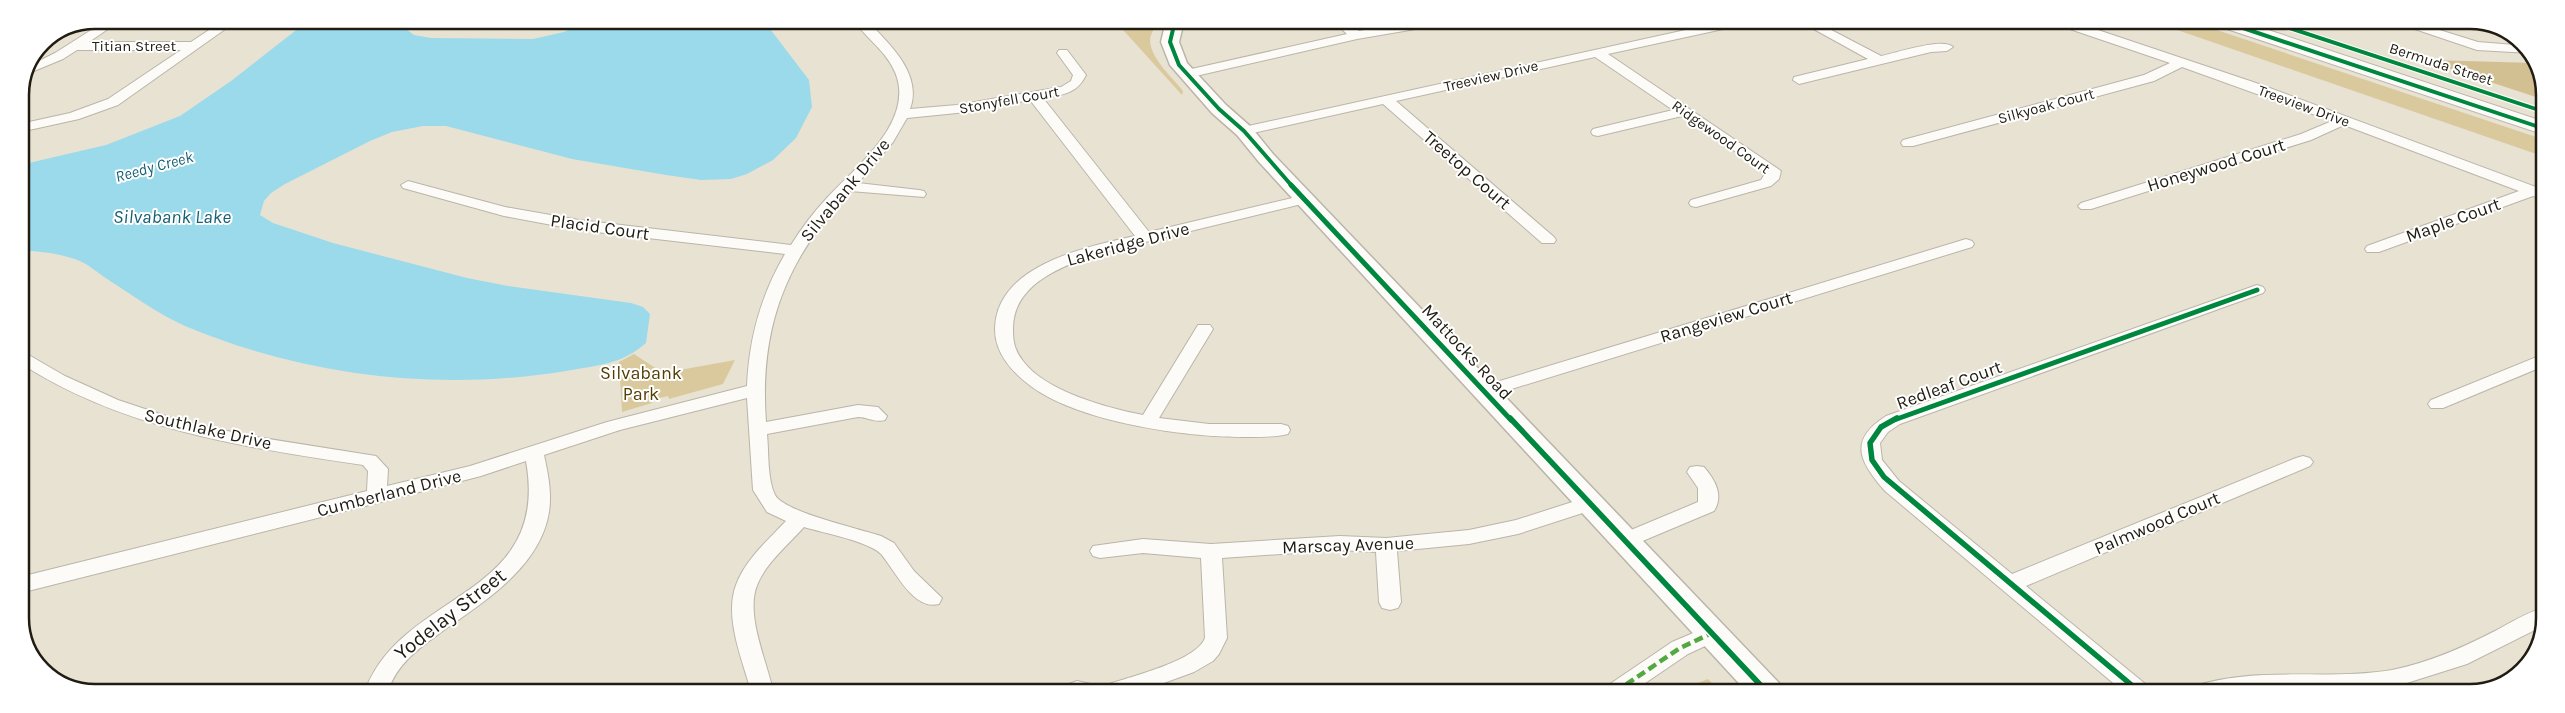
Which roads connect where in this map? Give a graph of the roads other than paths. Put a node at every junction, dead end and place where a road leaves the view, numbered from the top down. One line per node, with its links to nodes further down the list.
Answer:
1 (101, 29): 14 (street)
2 (219, 29): 15 (street)
3 (867, 29): 29 (street, Silvabank Drive)
4 (1172, 29): 23 (street, Mattocks Road)
5 (1349, 29): 13 (street)
6 (1393, 29): 13 (street)
7 (1705, 29): 19 (street, Treeview Drive)
8 (1820, 29): 20 (street)
9 (2083, 29): 21 (street, Treeview Drive)
10 (2247, 29): 32 (main road, Bermuda Street)
11 (2292, 29): 27 (main road, Bermuda Street)
12 (2422, 29): 17 (street)
13 (1357, 35): 23 (street)
14 (74, 46): 15 (street, Titian Street); 22 (street)
15 (195, 46): 31 (street)
16 (1947, 47): 20 (street)
17 (2518, 49)
18 (1063, 53): 25 (street, Stonyfell Court)
19 (1596, 53): 26 (street, Treeview Drive); 28 (street, Ridgewood Court)
20 (1879, 60): 24 (street)
21 (2181, 62): 30 (street, Treeview Drive); 35 (street, Silkyoak Court)
22 (35, 67)
23 (1187, 74): 33 (street, Mattocks Road)
24 (1800, 80)
25 (1035, 97): 29 (street, Stonyfell Court); 44 (street)
26 (1386, 100): 33 (street, Treeview Drive); 45 (street, Treetop Court)
27 (2536, 109)
28 (1685, 111): 34 (street); 42 (street, Ridgewood Court)
29 (902, 114): 37 (street, Silvabank Drive)
30 (2345, 120): 38 (street, Treeview Drive); 43 (street, Honeywood Court)
31 (29, 126)
32 (2536, 126)
33 (1244, 131): 41 (street, Mattocks Road)
34 (1598, 132)
35 (1908, 143)
36 (408, 185): 48 (street, Placid Court)
37 (846, 186): 39 (street); 48 (street, Silvabank Drive)
38 (2536, 192)
39 (919, 194)
40 (2536, 194): 47 (street, Maple Court)
41 (1304, 199): 44 (street, Lakeridge Drive); 54 (street, Mattocks Road)
42 (1696, 202)
43 (2086, 206)
44 (1145, 238): 57 (street, Lakeridge Drive)
45 (1548, 240)
46 (1966, 244): 54 (street, Rangeview Court)
47 (2373, 249)
48 (795, 250): 53 (street, Silvabank Drive)
49 (2257, 290): 71 (street, Redleaf Court)
50 (1204, 329): 57 (street)
51 (29, 361): 63 (street, Southlake Drive)
52 (2536, 363): 55 (street)
53 (754, 390): 58 (street, Silvabank Drive); 60 (street, Cumberland Drive)
54 (1486, 391): 64 (street, Mattocks Road)
55 (2437, 404)
56 (878, 416): 58 (street)
57 (1148, 421): 59 (street, Lakeridge Drive)
58 (758, 430): 65 (street, Silvabank Drive)
59 (1281, 430)
60 (534, 453): 63 (street, Cumberland Drive); 76 (street, Yodelay Street)
61 (2303, 462): 71 (street, Palmwood Court)
62 (1697, 472): 66 (street)
63 (377, 496): 70 (street, Cumberland Drive)
64 (1591, 503): 66 (street, Mattocks Road); 67 (street, Marscay Avenue)
65 (800, 519): 72 (street, Silvabank Drive); 77 (street)
66 (1626, 540): 75 (street, Mattocks Road)
67 (1386, 545): 69 (street, Marscay Avenue); 73 (street)
68 (1100, 551): 69 (street, Marscay Avenue)
69 (1211, 552): 78 (street)
70 (29, 583)
71 (2010, 584): 81 (street, Redleaf Court)
72 (931, 598)
73 (1390, 602)
74 (2536, 620): 82 (street)
75 (1712, 633): 79 (street); 80 (street, Mattocks Road)
76 (379, 684)
77 (760, 684)
78 (1135, 684)
79 (1627, 684)
80 (1760, 684)
81 (2130, 684)
82 (2292, 684)

